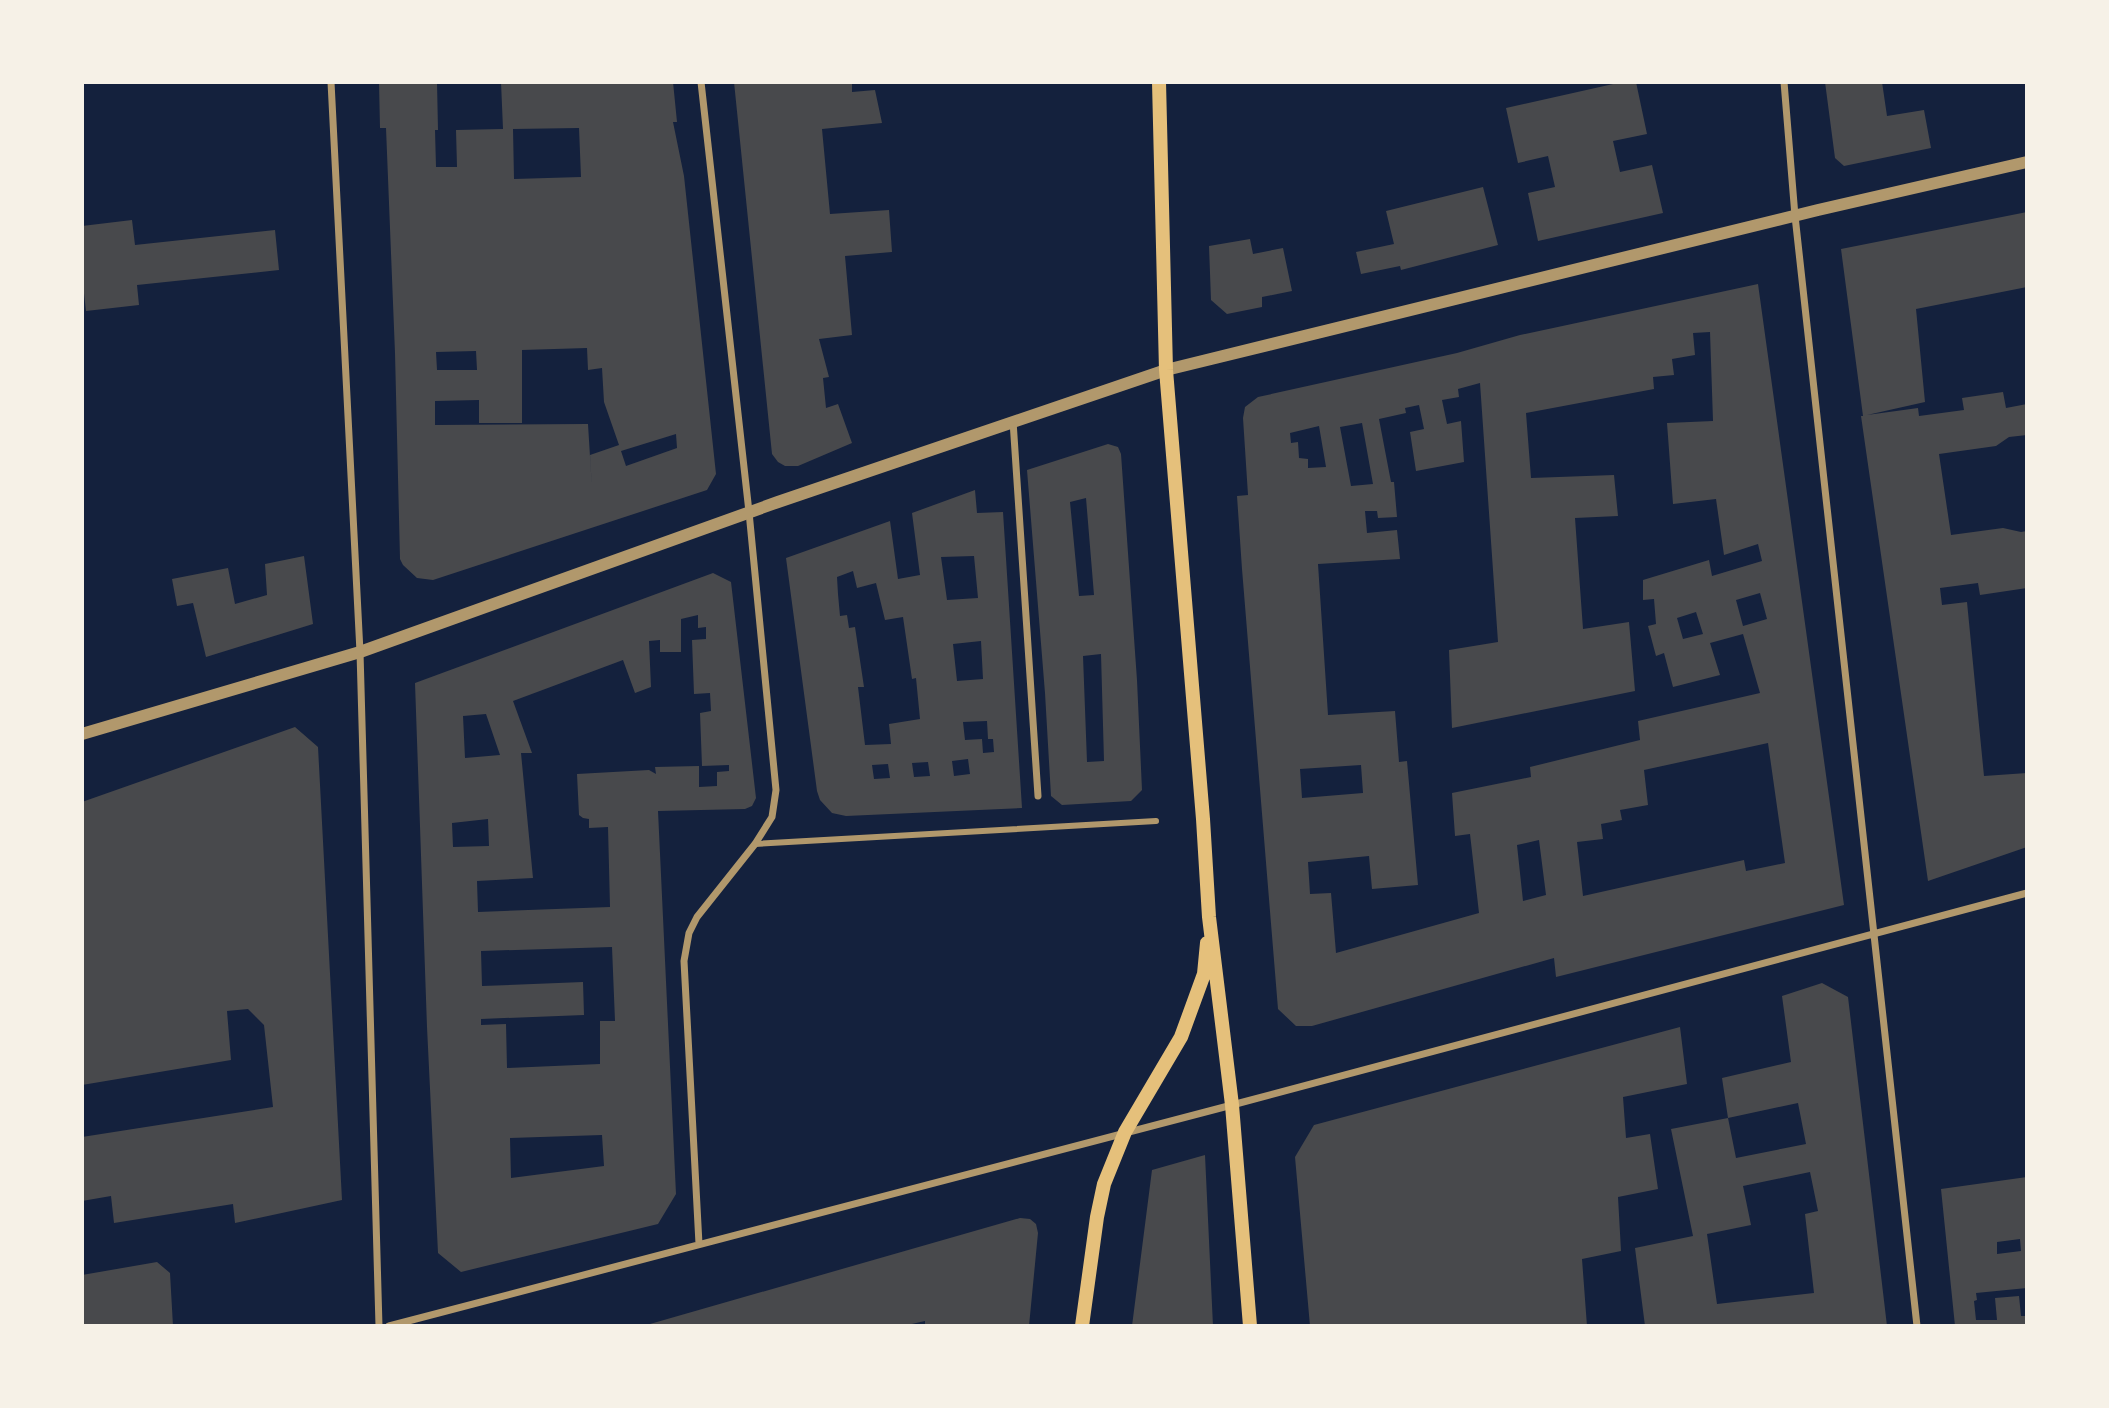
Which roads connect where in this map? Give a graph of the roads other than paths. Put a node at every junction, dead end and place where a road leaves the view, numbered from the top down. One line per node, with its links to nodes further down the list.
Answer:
1 (331, 82): 10 (street)
2 (701, 82): 9 (street)
3 (1159, 82): 7 (main road)
4 (1784, 82): 6 (street)
5 (2027, 162): 6 (street)
6 (1795, 216): 7 (street); 17 (street)
7 (1166, 370): 8 (street); 16 (main road)
8 (1013, 421): 9 (street); 12 (street)
9 (748, 512): 10 (street); 14 (street)
10 (360, 652): 11 (street); 21 (street)
11 (82, 734)
12 (1038, 796)
13 (1156, 821): 14 (street)
14 (755, 844): 20 (street)
15 (2027, 893): 17 (street)
16 (1209, 917): 18 (main road); 19 (main road)
17 (1874, 935): 18 (street); 25 (street)
18 (1232, 1105): 19 (street); 24 (main road)
19 (1125, 1132): 20 (street); 23 (main road)
20 (699, 1244): 22 (street)
21 (379, 1326)
22 (389, 1326)
23 (1082, 1326)
24 (1250, 1326)
25 (1917, 1326)

